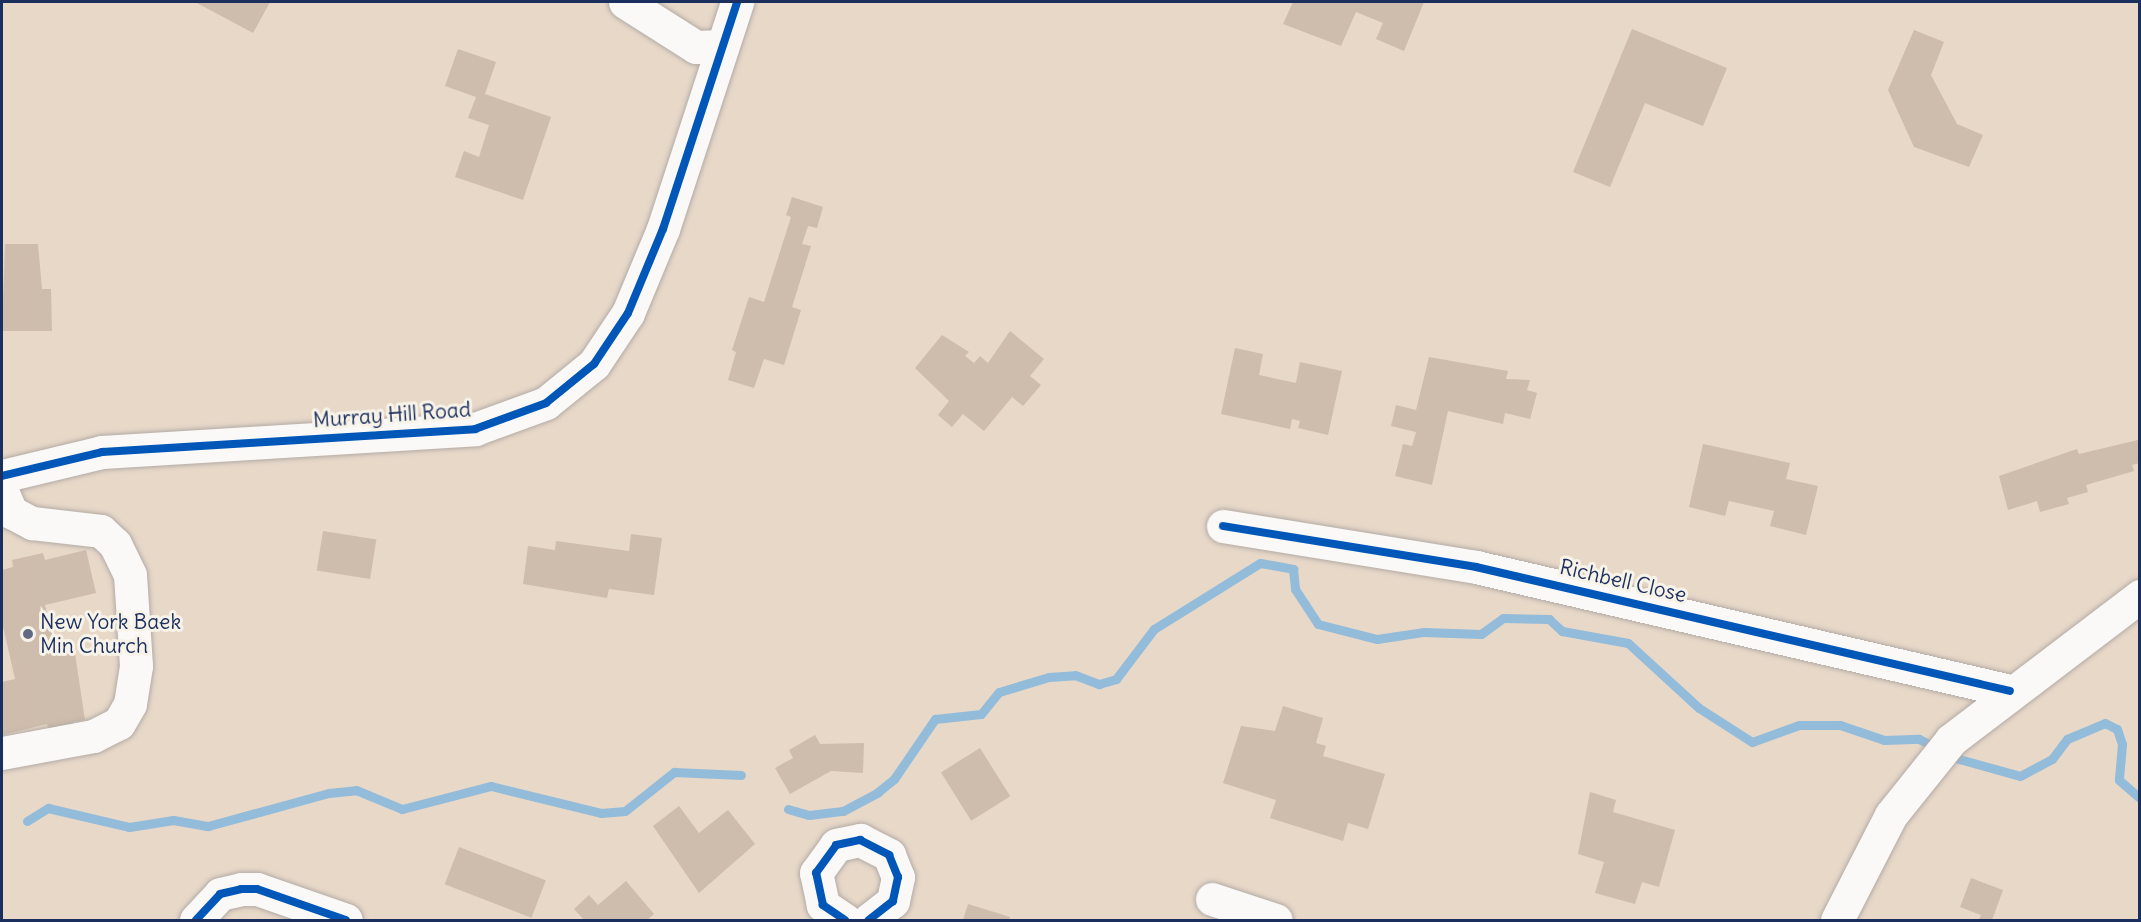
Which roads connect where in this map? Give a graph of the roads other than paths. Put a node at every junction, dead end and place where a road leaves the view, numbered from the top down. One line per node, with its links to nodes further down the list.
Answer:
1 (625, 2): 3 (street)
2 (737, 2): 3 (street, Murray Hill Road)
3 (722, 46): 4 (street, Murray Hill Road)
4 (2, 476)
5 (2, 491): 9 (street)
6 (1223, 526): 8 (street, Richbell Close)
7 (2139, 596): 8 (street)
8 (2010, 691): 16 (street)
9 (2, 753)
10 (1212, 899): 15 (street)
11 (824, 917): 14 (street)
12 (196, 921): 13 (street)
13 (346, 921)
14 (869, 921)
15 (1276, 921)
16 (1837, 921)

